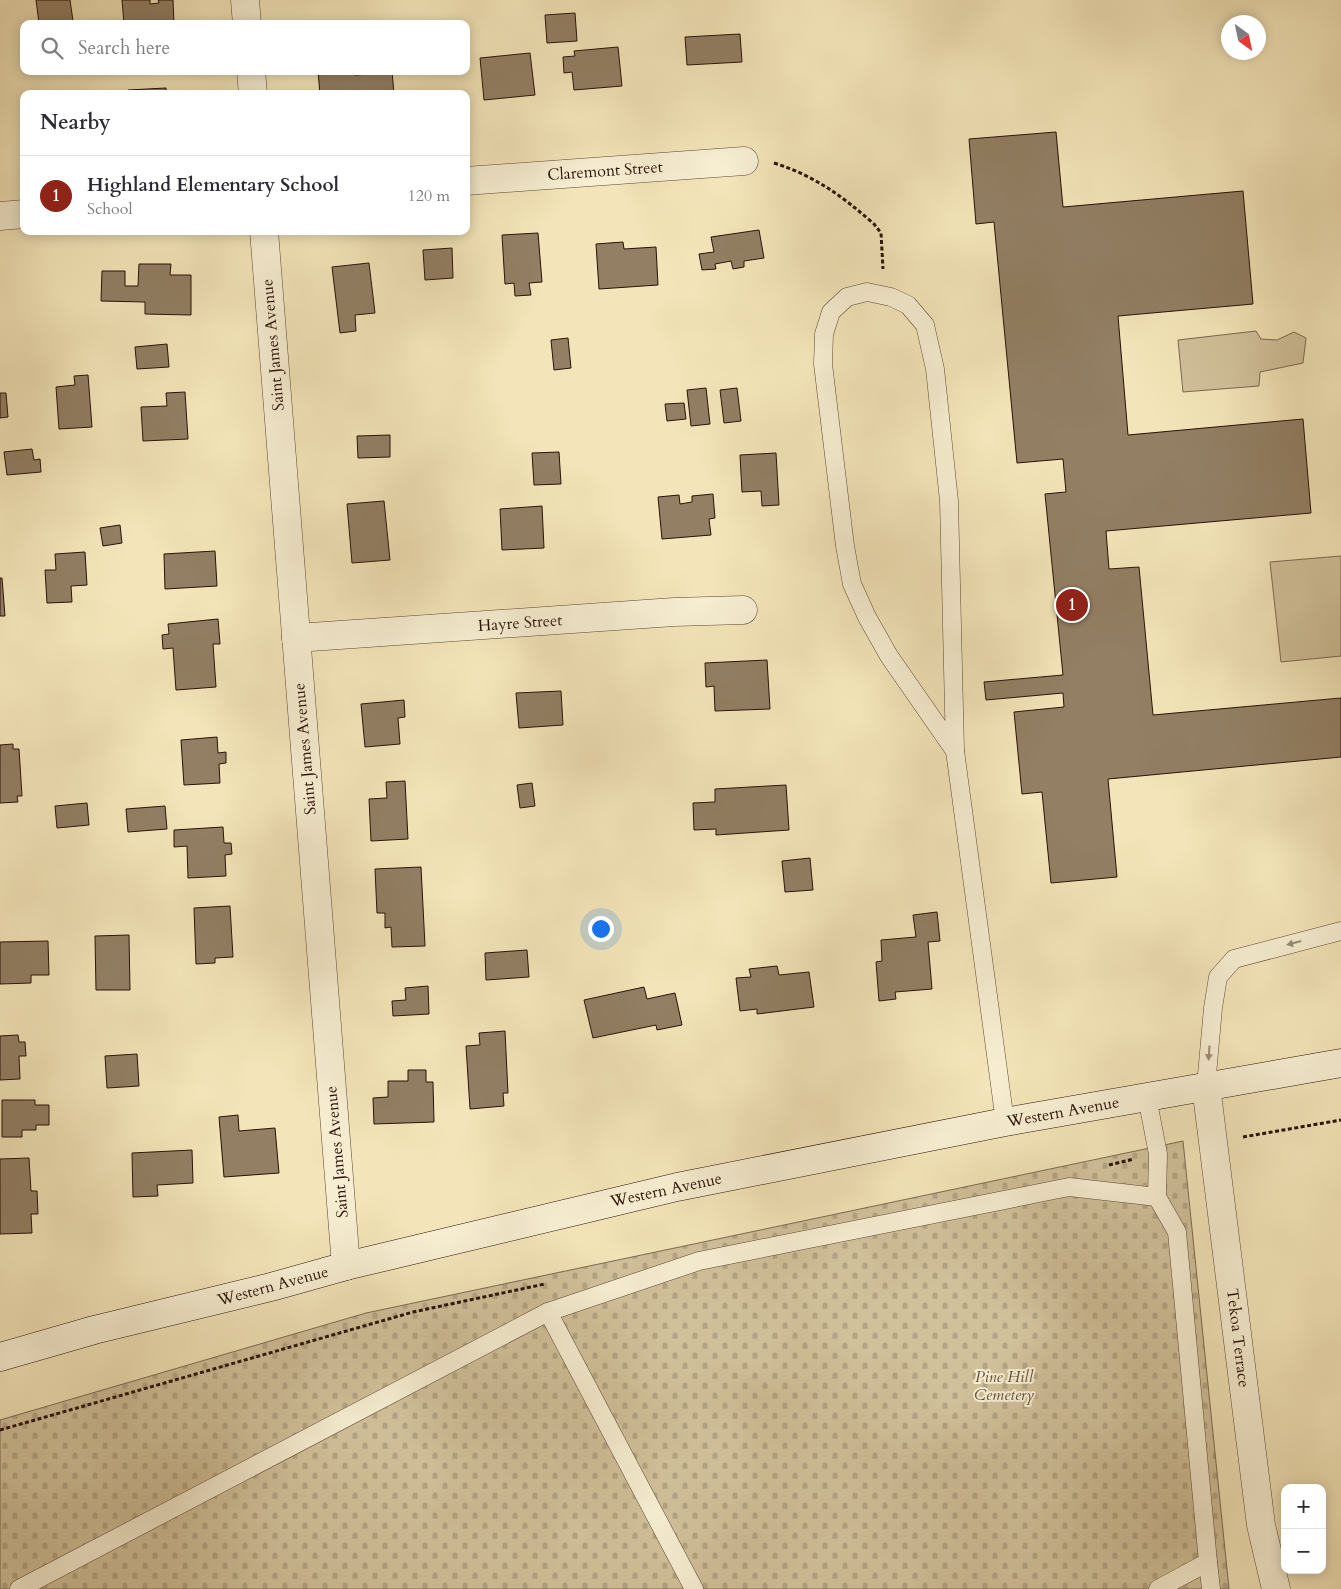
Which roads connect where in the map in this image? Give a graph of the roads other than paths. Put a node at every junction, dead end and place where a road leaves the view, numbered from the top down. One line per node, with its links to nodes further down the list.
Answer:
1 (245, 0): 2 (street)
2 (247, 20)
3 (251, 75): 4 (street)
4 (253, 90)
5 (744, 161): 6 (street, Claremont Street)
6 (470, 181)
7 (20, 214): 8 (street)
8 (0, 216)
9 (264, 235): 11 (street, Saint James Avenue)
10 (744, 610): 11 (street, Hayre Street)
11 (296, 638): 19 (street, Saint James Avenue)
12 (955, 750): 12 (lane); 17 (lane)
13 (1341, 931): 15 (lane, one-way to 15)
14 (1341, 1063): 15 (street, Western Avenue)
15 (1206, 1086): 16 (street, Western Avenue); 27 (street, Tekoa Terrace)
16 (1147, 1097): 17 (street, Western Avenue); 18 (lane)
17 (1005, 1122): 19 (street, Western Avenue)
18 (1157, 1197): 20 (lane); 22 (lane)
19 (346, 1266): 21 (street, Western Avenue)
20 (548, 1312): 23 (lane); 24 (lane)
21 (0, 1357)
22 (1208, 1562): 25 (lane); 26 (lane)
23 (19, 1589)
24 (694, 1589)
25 (1158, 1589)
26 (1211, 1589)
27 (1276, 1589)

